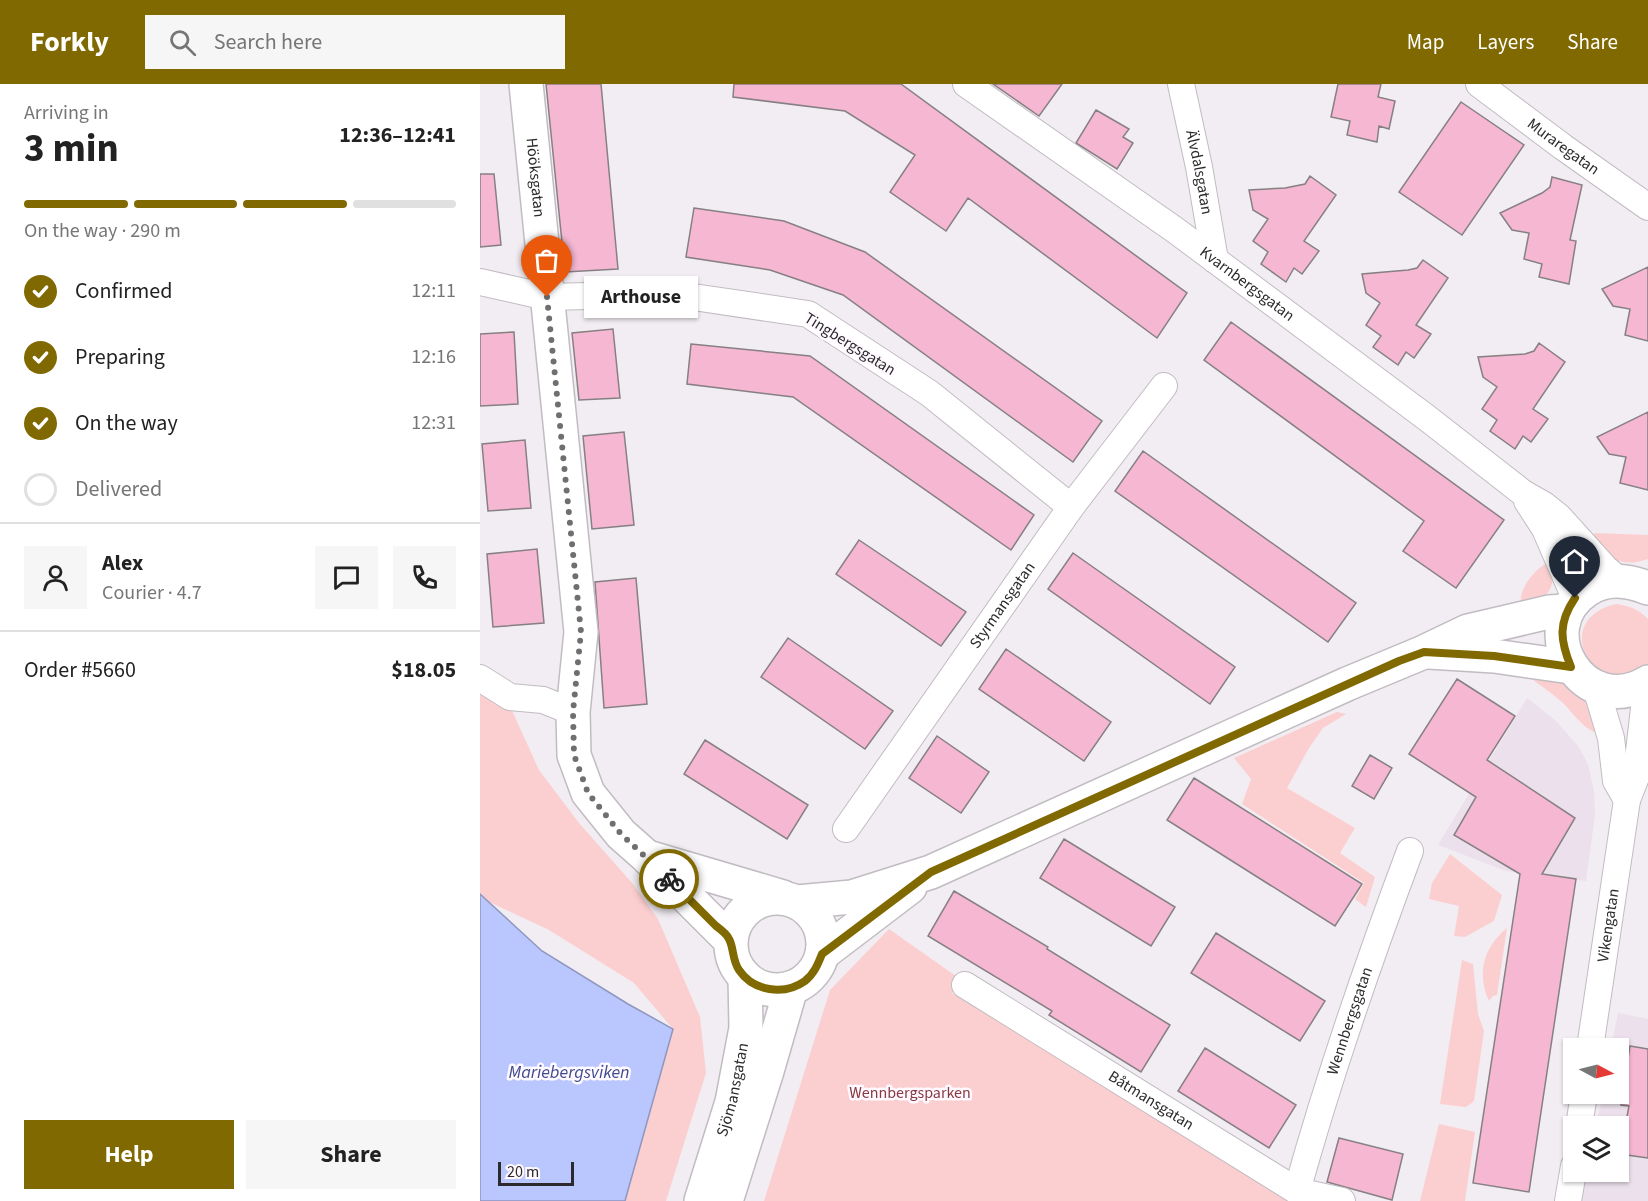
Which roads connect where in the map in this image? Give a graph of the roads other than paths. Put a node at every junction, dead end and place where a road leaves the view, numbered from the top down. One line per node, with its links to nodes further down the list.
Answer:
1 (526, 84): 8 (street, Hööksgatan)
2 (966, 84): 6 (street, Kvarnbergsgatan)
3 (1181, 84): 6 (street, Älvdalsgatan)
4 (1479, 84): 5 (street, Muraregatan)
5 (1648, 207)
6 (1215, 260): 10 (street, Kvarnbergsgatan)
7 (480, 282): 8 (street, Tingbergsgatan)
8 (547, 297): 11 (street, Tingbergsgatan); 19 (street, Hööksgatan)
9 (1164, 386): 11 (street, Styrmansgatan)
10 (1523, 493): 12 (street, Kvarnbergsgatan); 13 (street, Kvarnbergsgatan)
11 (1071, 507): 21 (street, Styrmansgatan)
12 (1641, 586): 13 (street)
13 (1570, 605): 14 (street); 15 (street)
14 (1424, 652): 15 (street); 24 (street)
15 (1571, 667): 18 (street)
16 (480, 678): 19 (street)
17 (1647, 683): 18 (street); 20 (street, Vikengatan)
18 (1596, 688): 20 (street)
19 (573, 712): 23 (street, Hööksgatan)
20 (1627, 800): 31 (street, Vikengatan)
21 (846, 829)
22 (1410, 851): 33 (street, Wennbergsgatan)
23 (647, 857): 25 (street, Hööksgatan); 26 (street, Hööksgatan)
24 (931, 872): 25 (street); 27 (street)
25 (791, 900): 26 (street); 27 (street)
26 (729, 939): 28 (street)
27 (822, 954): 30 (street)
28 (745, 977): 30 (street); 34 (street, Sjömansgatan)
29 (965, 985): 33 (street, Båtmansgatan)
30 (791, 988): 35 (street, Sjömansgatan)
31 (1591, 1038)
32 (1571, 1182): 37 (street)
33 (1296, 1191): 36 (street, Båtmansgatan)
34 (701, 1201)
35 (726, 1201)
36 (1342, 1201)
37 (1568, 1201)

